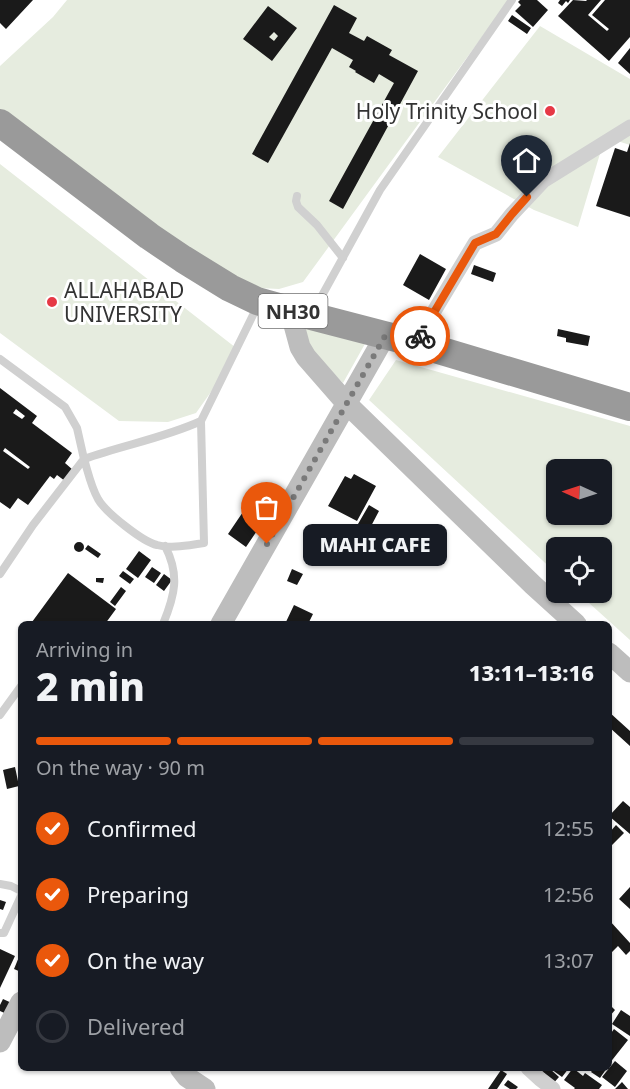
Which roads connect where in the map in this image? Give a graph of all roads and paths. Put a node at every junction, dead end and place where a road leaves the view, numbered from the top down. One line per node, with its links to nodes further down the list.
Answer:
1 (512, 0): 6 (lane)
2 (0, 123): 8 (highway, NH30)
3 (630, 127): 10 (street)
4 (0, 142): 7 (highway)
5 (297, 196): 6 (lane)
6 (343, 258): 8 (lane)
7 (255, 312): 8 (highway); 14 (lane)
8 (302, 321): 9 (highway); 12 (street)
9 (382, 341): 10 (highway); 12 (street); 15 (highway)
10 (415, 344): 13 (highway)
11 (0, 359): 16 (lane)
12 (347, 404): 20 (street); 21 (street)
13 (630, 407)
14 (201, 421): 16 (lane); 17 (lane)
15 (630, 421)
16 (84, 459): 17 (lane); 18 (lane)
17 (165, 546): 19 (lane)
18 (0, 574)
19 (164, 621)
20 (223, 621)
21 (573, 621)
22 (612, 656): 23 (street)
23 (630, 672)
24 (18, 690): 25 (lane)
25 (0, 715)
26 (0, 884): 27 (lane)
27 (18, 891)
28 (18, 900): 29 (lane)
29 (0, 933)
30 (18, 1009): 31 (street)
31 (0, 1042)
32 (183, 1071): 34 (street)
33 (531, 1071): 35 (street)
34 (206, 1089)
35 (553, 1089)

